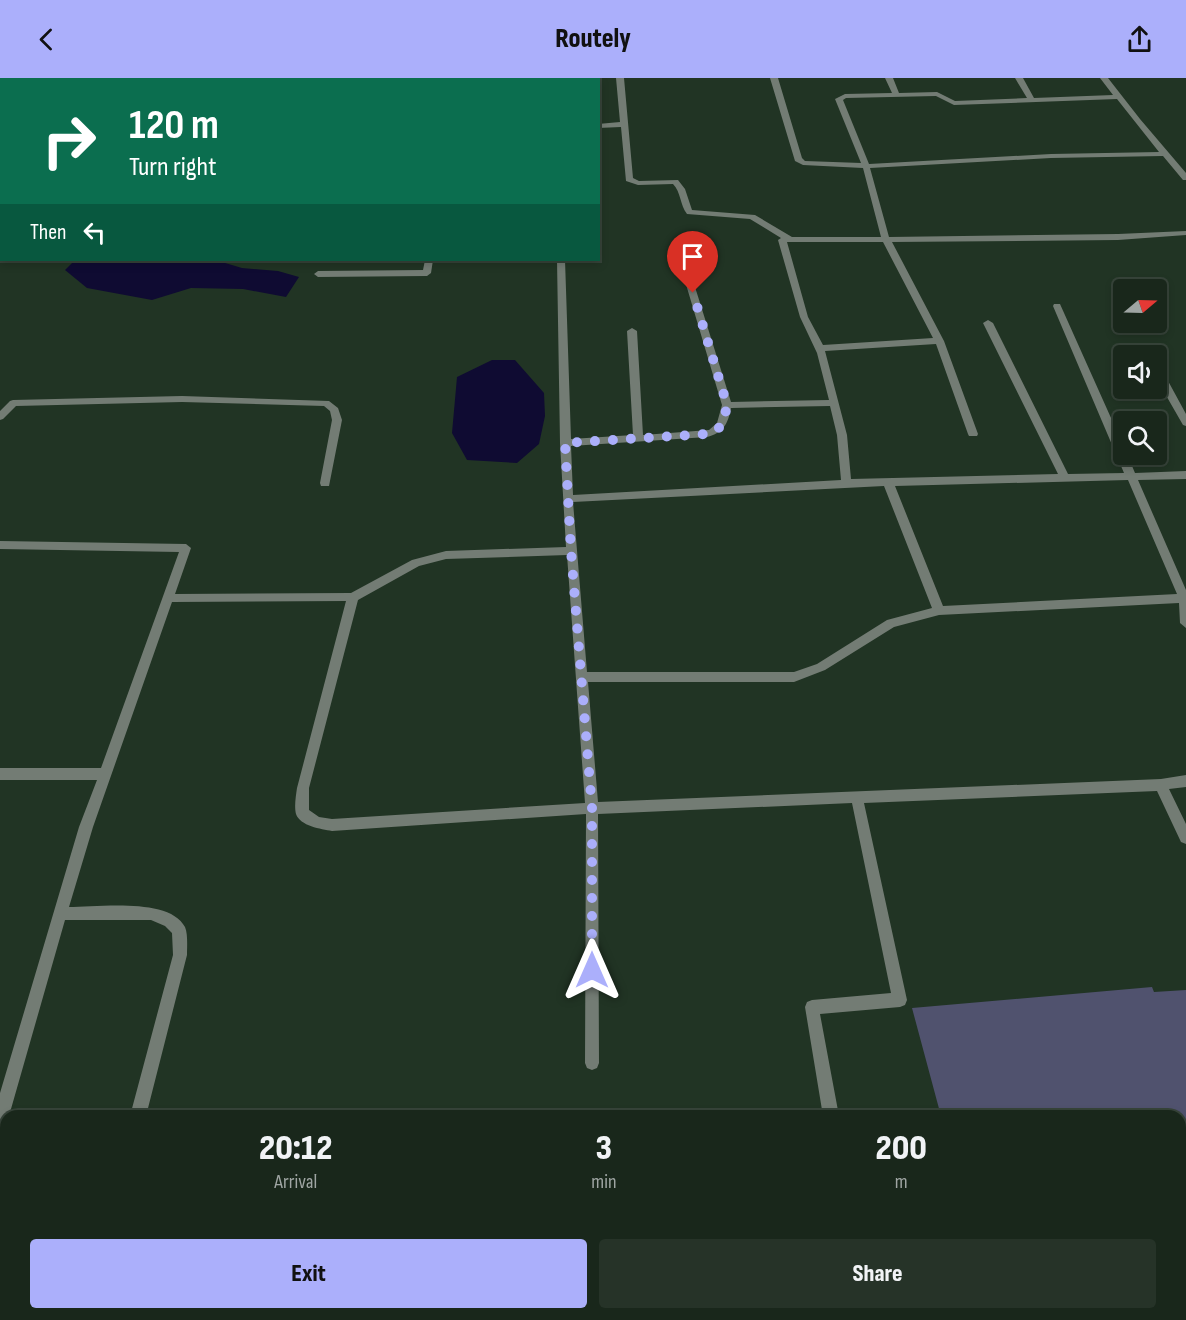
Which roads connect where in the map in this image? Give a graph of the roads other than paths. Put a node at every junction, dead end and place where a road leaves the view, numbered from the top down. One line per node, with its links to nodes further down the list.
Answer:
1 (620, 78): 9 (street)
2 (774, 78): 12 (street)
3 (889, 78): 6 (street)
4 (1019, 78): 8 (street)
5 (1104, 78): 7 (street)
6 (897, 95): 8 (street); 12 (street)
7 (1118, 97): 8 (street); 11 (street)
8 (1031, 99)
9 (624, 124): 10 (street); 16 (street)
10 (600, 126)
11 (1165, 153): 12 (street); 13 (street)
12 (866, 166): 15 (street)
13 (1186, 178)
14 (1186, 233): 15 (street)
15 (886, 239): 16 (street); 24 (street)
16 (790, 240): 25 (street)
17 (429, 261): 20 (street)
18 (561, 261): 33 (street)
19 (686, 271): 28 (street)
20 (318, 274)
21 (1057, 306): 35 (street)
22 (988, 323): 36 (street)
23 (632, 331): 32 (street)
24 (939, 341): 25 (street); 31 (street)
25 (819, 348): 27 (street)
26 (1167, 388): 30 (street)
27 (834, 402): 28 (street); 39 (street)
28 (727, 405): 32 (street)
29 (0, 417): 38 (street)
30 (1186, 423)
31 (973, 434)
32 (638, 438): 33 (street)
33 (565, 443): 40 (street)
34 (1186, 475): 35 (street)
35 (1131, 477): 36 (street); 45 (street)
36 (1065, 478): 37 (street)
37 (888, 482): 39 (street); 46 (street)
38 (325, 483)
39 (846, 483): 40 (street)
40 (568, 499): 42 (street)
41 (0, 545): 44 (street)
42 (571, 551): 43 (street); 48 (street)
43 (353, 597): 44 (street); 54 (street)
44 (168, 598): 50 (street)
45 (1184, 598): 46 (street); 47 (street)
46 (939, 611): 48 (street)
47 (1186, 623)
48 (582, 677): 54 (street)
49 (0, 774): 50 (street)
50 (105, 774): 56 (street)
51 (1186, 782): 52 (street)
52 (1161, 785): 53 (street); 55 (street)
53 (857, 798): 54 (street); 60 (street)
54 (592, 808): 57 (street)
55 (1186, 838)
56 (60, 914): 58 (street); 59 (street)
57 (592, 1064)
58 (3, 1110)
59 (140, 1110)
60 (830, 1110)

